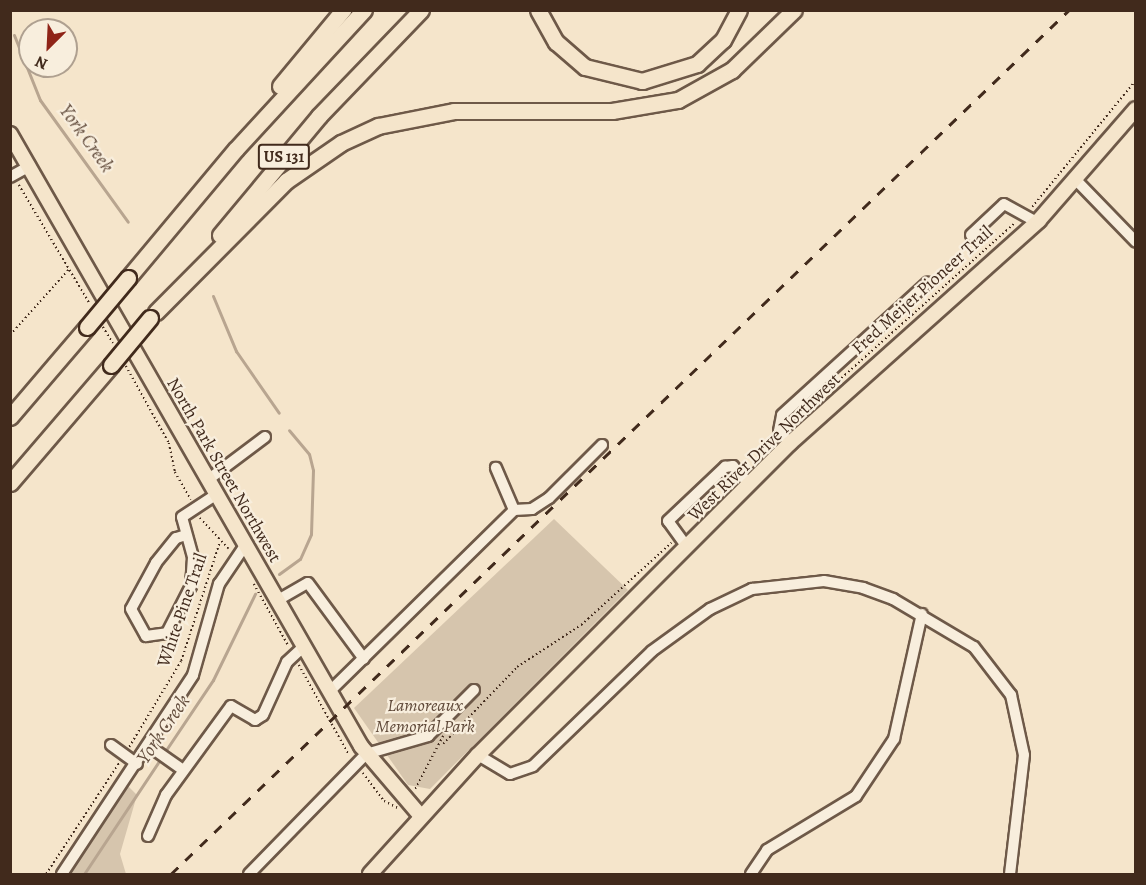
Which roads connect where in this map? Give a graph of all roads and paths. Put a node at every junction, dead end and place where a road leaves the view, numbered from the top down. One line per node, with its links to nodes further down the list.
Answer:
1 (343, 10): 10 (highway)
2 (364, 10): 10 (highway, US 131)
3 (421, 10): 21 (highway, US 131)
4 (538, 10): 5 (highway)
5 (739, 10)
6 (794, 10): 21 (highway)
7 (1136, 80): 14 (path, Fred Meijer Pioneer Trail)
8 (1136, 109): 13 (main road, West River Drive Northwest)
9 (10, 134): 11 (main road, North Park Street Northwest)
10 (236, 149): 22 (highway, US 131, bridge)
11 (30, 166): 12 (street); 32 (main road, North Park Street Northwest)
12 (12, 176): 18 (path)
13 (1076, 180): 15 (main road, West River Drive Northwest); 17 (street)
14 (1026, 214): 15 (street); 16 (street); 27 (path, Fred Meijer Pioneer Trail)
15 (1037, 222): 29 (main road, West River Drive Northwest)
16 (971, 235)
17 (1136, 242)
18 (69, 268): 20 (path); 23 (path)
19 (928, 282): 27 (street)
20 (92, 306)
21 (153, 315): 25 (highway, US 131, bridge)
22 (95, 326): 24 (path); 26 (highway, US 131)
23 (10, 335)
24 (114, 344)
25 (118, 364): 33 (highway, US 131); 36 (path, White Pine Trail)
26 (10, 417)
27 (780, 433): 29 (street)
28 (265, 437): 32 (street)
29 (790, 443): 34 (main road, West River Drive Northwest)
30 (602, 445): 37 (street)
31 (496, 468): 37 (street)
32 (209, 479): 35 (main road, North Park Street Northwest)
33 (10, 483)
34 (749, 484): 39 (main road, West River Drive Northwest); 39 (street)
35 (217, 494): 36 (street); 40 (main road, North Park Street Northwest)
36 (194, 507): 38 (street); 50 (path, White Pine Trail)
37 (514, 510): 44 (street)
38 (186, 535): 38 (street)
39 (682, 542): 47 (path); 52 (main road, West River Drive Northwest)
40 (246, 544): 41 (main road, North Park Street Northwest); 49 (street)
41 (278, 600): 43 (main road, North Park Street Northwest); 44 (street)
42 (922, 614): 52 (street); 61 (street); 62 (street)
43 (304, 646): 46 (main road, North Park Street Northwest); 54 (street)
44 (364, 659): 46 (street)
45 (474, 690): 51 (street)
46 (329, 692): 51 (main road, North Park Street Northwest)
47 (443, 744)
48 (111, 745): 50 (street)
49 (149, 746): 53 (street); 54 (street)
50 (124, 754): 53 (street); 57 (path, White Pine Trail)
51 (366, 754): 55 (main road, North Park Street Northwest); 59 (street)
52 (478, 755): 55 (main road, West River Drive Northwest)
53 (137, 764): 58 (street)
54 (183, 770): 56 (street)
55 (420, 815): 60 (main road, West River Drive Northwest)
56 (148, 837)
57 (46, 874)
58 (62, 874)
59 (249, 874)
60 (370, 874)
61 (751, 874)
62 (1010, 874)

